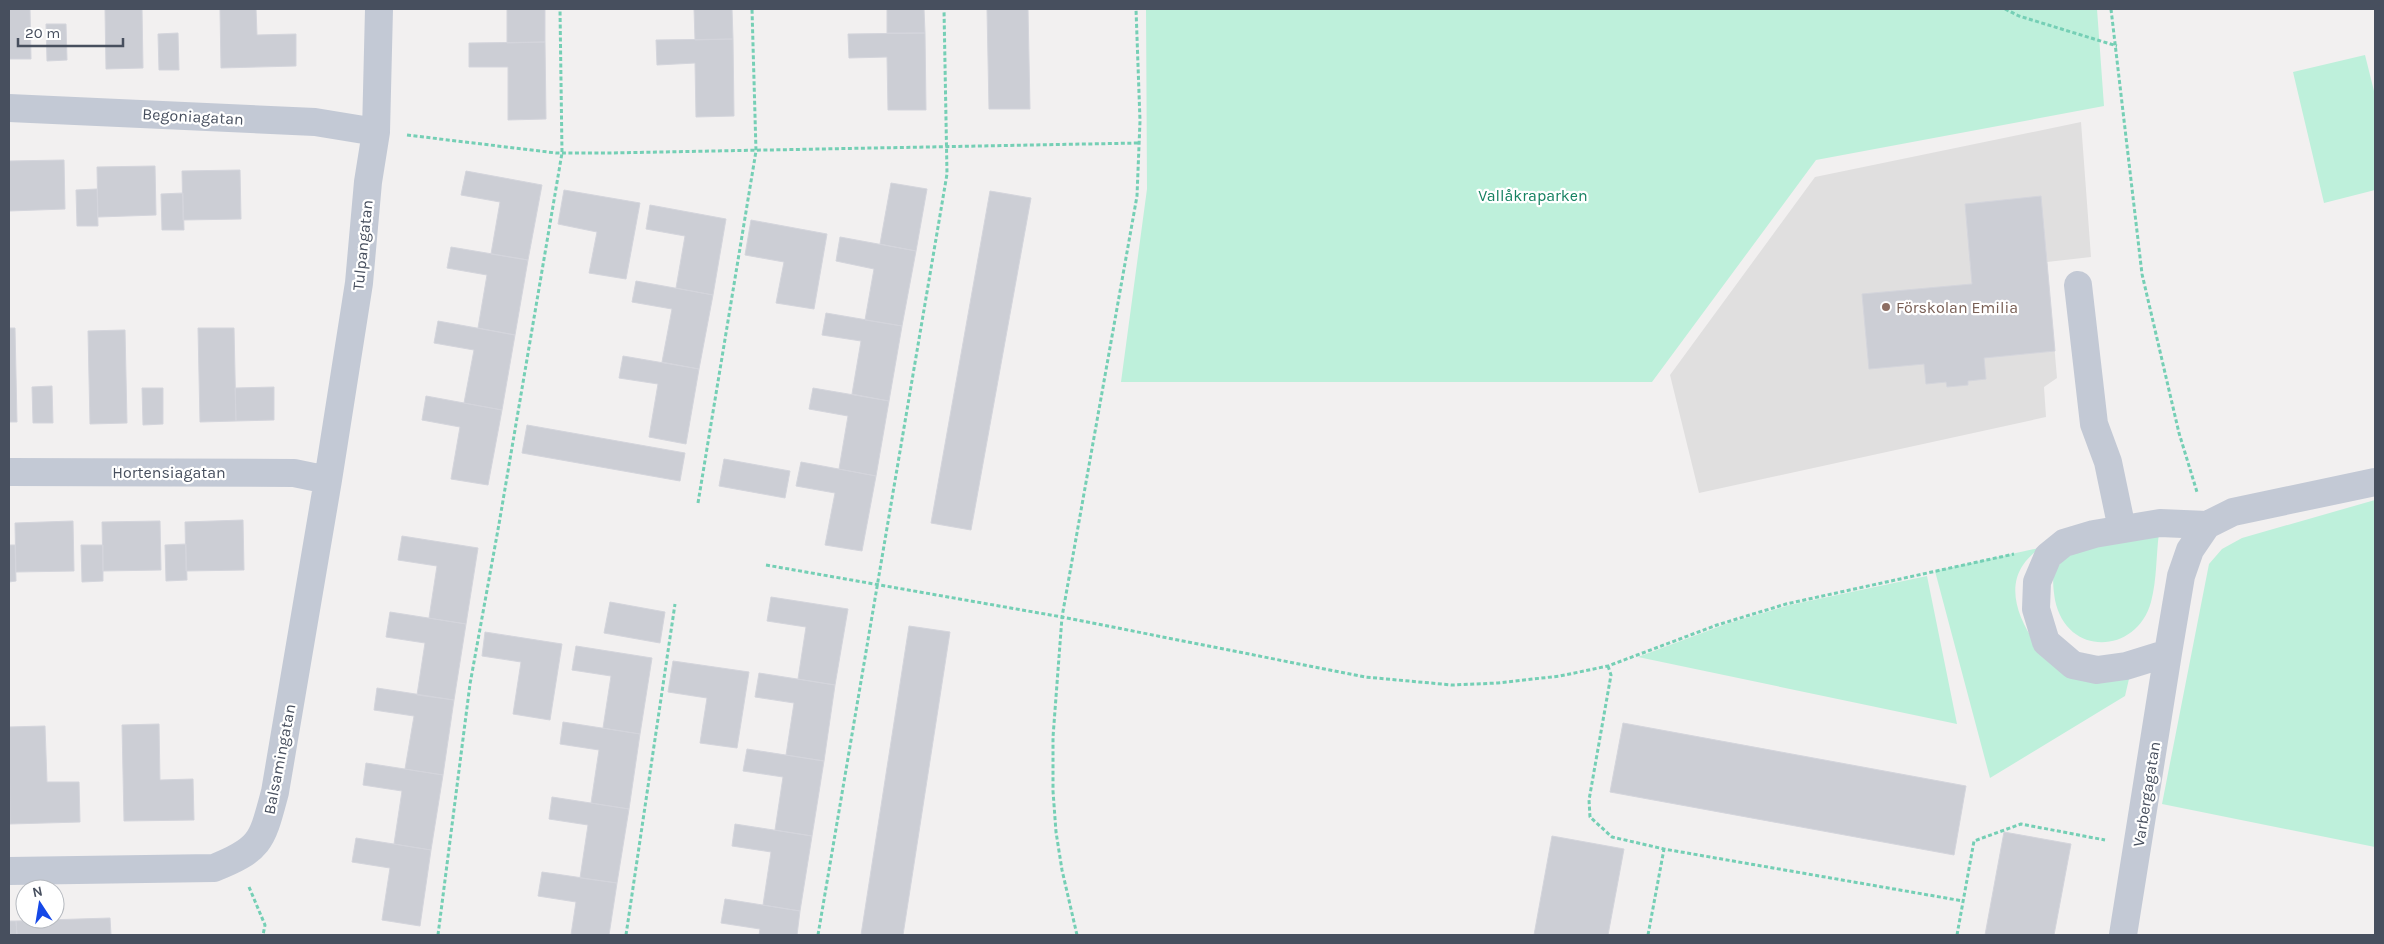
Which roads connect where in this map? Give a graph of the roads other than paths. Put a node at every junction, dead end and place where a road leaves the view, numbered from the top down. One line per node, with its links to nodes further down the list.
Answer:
1 (379, 9): 3 (street, Tulpangatan)
2 (9, 108): 3 (street, Begoniagatan)
3 (376, 132): 6 (street, Tulpangatan)
4 (2078, 285): 9 (street)
5 (9, 472): 6 (street, Hortensiagatan)
6 (328, 480): 11 (street, Balsamingatan)
7 (2375, 482): 8 (street, Varbergagatan)
8 (2207, 525): 9 (street, Varbergagatan); 10 (street, Varbergagatan)
9 (2122, 529): 10 (street, Varbergagatan)
10 (2168, 653): 12 (street, Varbergagatan)
11 (9, 871)
12 (2123, 935)

